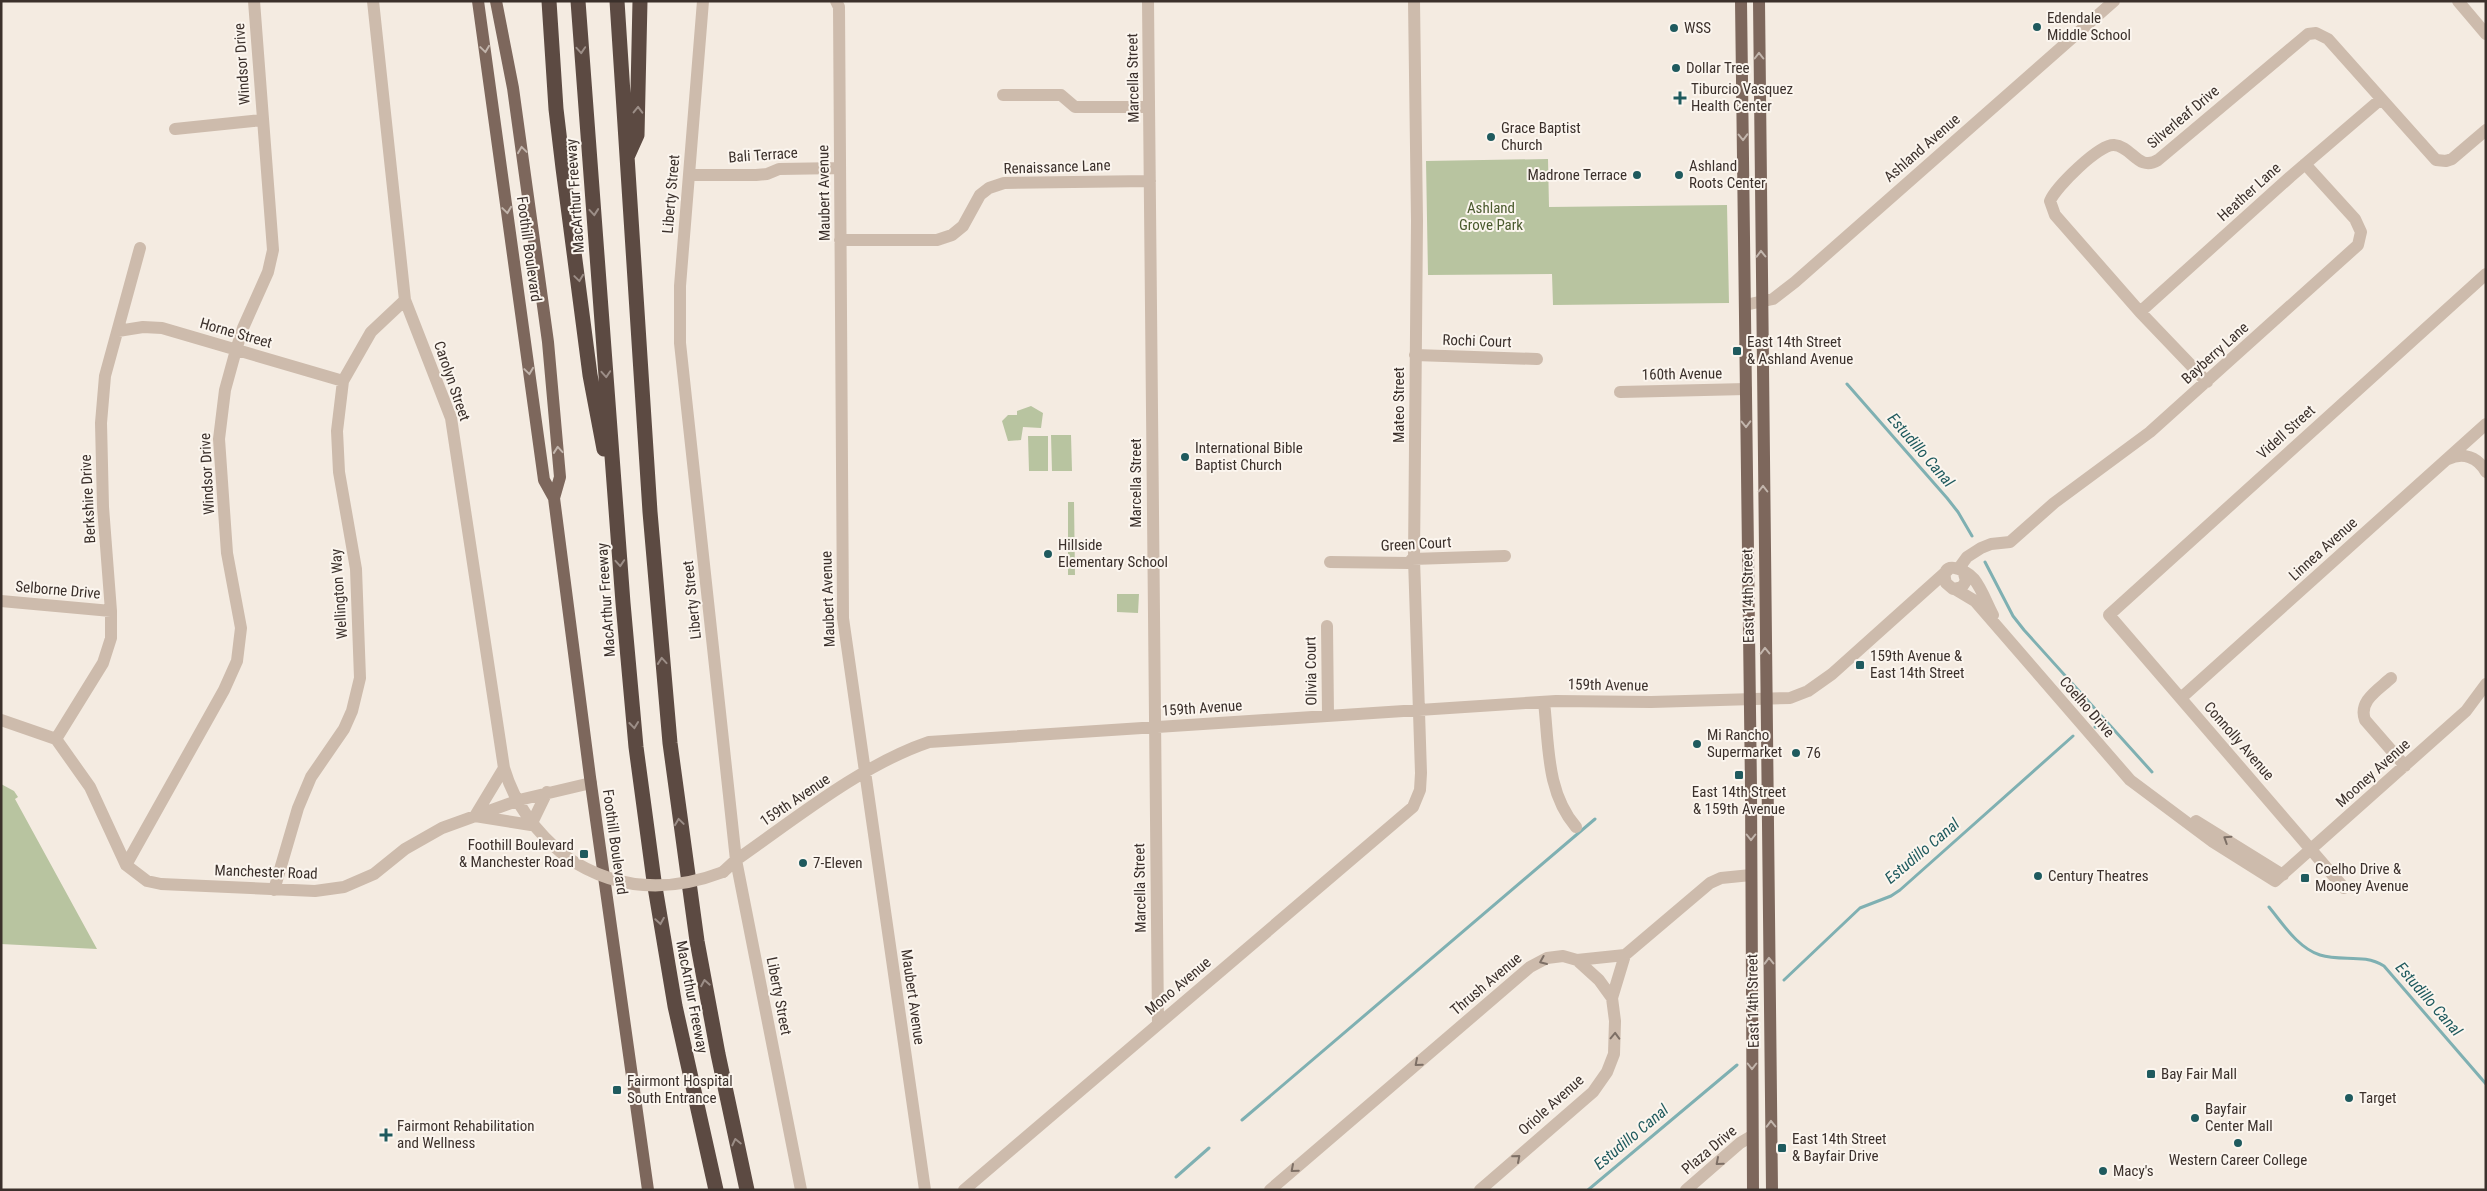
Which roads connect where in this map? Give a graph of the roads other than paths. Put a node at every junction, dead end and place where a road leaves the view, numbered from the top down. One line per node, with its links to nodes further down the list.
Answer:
1 (254, 1): 21 (street, Windsor Drive)
2 (373, 1): 32 (street, Carolyn Street)
3 (478, 1): 47 (main road, Foothill Boulevard, one-way to 47)
4 (496, 1): 47 (main road, Foothill Boulevard, one-way to 4)
5 (549, 1): 48 (highway, one-way to 48)
6 (578, 1): 48 (highway, MacArthur Freeway, one-way to 48)
7 (617, 1): 24 (highway, MacArthur Freeway)
8 (640, 1): 24 (highway, one-way to 8)
9 (703, 1): 27 (street, Liberty Street)
10 (836, 1): 26 (street, Maubert Avenue)
11 (1148, 1): 20 (street, Marcella Street)
12 (1414, 1): 38 (street, Mateo Street)
13 (1741, 1): 34 (main road, East 14th Street, one-way to 34)
14 (1759, 1): 33 (main road, East 14th Street, one-way to 14)
15 (2114, 1): 33 (street, Ashland Avenue)
16 (2458, 1): 17 (street)
17 (2486, 34)
18 (1004, 95): 20 (street)
19 (2381, 99): 23 (street, Silverleaf Drive); 25 (street, Heather Lane); 35 (street, Silverleaf Drive)
20 (1149, 107): 28 (street, Marcella Street)
21 (262, 120): 22 (street); 37 (street, Windsor Drive)
22 (175, 129)
23 (2486, 130)
24 (627, 157): 96 (highway, MacArthur Freeway, one-way to 24)
25 (2306, 164): 35 (street, Heather Lane); 41 (street, Bayberry Lane)
26 (840, 168): 27 (street, Bali Terrace); 29 (street, Maubert Avenue)
27 (689, 175): 83 (street, Liberty Street)
28 (1150, 181): 29 (street, Renaissance Lane); 70 (street, Marcella Street)
29 (840, 240): 74 (street, Maubert Avenue)
30 (140, 248): 36 (street, Berkshire Drive)
31 (2486, 274): 58 (street, Videll Street)
32 (405, 300): 40 (street, Wellington Way); 73 (street, Carolyn Street)
33 (1762, 303): 34 (street, Ashland Avenue); 65 (main road, East 14th Street, one-way to 33)
34 (1745, 305): 42 (main road, East 14th Street)
35 (2140, 312): 41 (street, Silverleaf Drive)
36 (118, 331): 37 (street, Horne Street); 57 (street, Berkshire Drive)
37 (236, 350): 40 (street, Horne Street); 84 (street, Windsor Drive)
38 (1415, 355): 39 (street, Rochi Court); 51 (street, Mateo Street)
39 (1537, 359)
40 (343, 381): 88 (street, Wellington Way)
41 (2207, 382): 49 (street, Bayberry Lane)
42 (1746, 389): 43 (street, 160th Avenue); 64 (main road, East 14th Street, one-way to 64)
43 (1620, 392)
44 (2486, 424): 45 (street, Linnea Avenue)
45 (2445, 460): 46 (street); 63 (street, Linnea Avenue)
46 (2486, 472)
47 (554, 498): 75 (main road, Foothill Boulevard)
48 (616, 515): 95 (highway, MacArthur Freeway, one-way to 95)
49 (2010, 542): 53 (street, 159th Avenue)
50 (1505, 556): 51 (street, Green Court)
51 (1414, 559): 52 (street, Green Court); 67 (street, Mateo Street)
52 (1330, 562)
53 (1957, 569): 54 (street); 54 (street); 55 (street, 159th Avenue); 60 (street, Coelho Drive)
54 (1954, 589): 55 (street); 60 (street, Coelho Drive)
55 (1925, 592): 65 (street, 159th Avenue)
56 (1, 601): 57 (street, Selborne Drive)
57 (111, 611): 71 (street, Berkshire Drive)
58 (2109, 615): 63 (street, Connolly Avenue)
59 (1327, 626): 68 (street, Olivia Court)
60 (2004, 635): 86 (street, Coelho Drive)
61 (2391, 678): 72 (street)
62 (2486, 684): 72 (street, Mooney Avenue)
63 (2181, 698): 82 (street, Connolly Avenue)
64 (1750, 700): 65 (street, 159th Avenue); 66 (street, 159th Avenue); 85 (main road, East 14th Street, one-way to 85)
65 (1766, 700): 104 (main road, East 14th Street, one-way to 65)
66 (1544, 702): 67 (street, 159th Avenue); 81 (street)
67 (1419, 709): 68 (street, 159th Avenue); 78 (street, Mateo Street)
68 (1328, 715): 70 (street, 159th Avenue)
69 (1, 720): 71 (street)
70 (1155, 728): 74 (street, 159th Avenue); 92 (street, Marcella Street)
71 (56, 739): 84 (street, Manchester Road)
72 (2405, 766): 82 (street, Mooney Avenue)
73 (504, 768): 77 (street, Carolyn Street); 79 (street)
74 (865, 772): 83 (street, 159th Avenue); 98 (street, Maubert Avenue)
75 (590, 783): 76 (street, Manchester Road); 94 (main road, Foothill Boulevard)
76 (547, 792): 77 (street, Manchester Road); 80 (street)
77 (518, 800): 79 (street, Manchester Road); 80 (street, 159th Avenue)
78 (1414, 807): 92 (street, Mono Avenue)
79 (475, 816): 80 (street); 88 (street, Manchester Road)
80 (532, 825): 83 (street, 159th Avenue, bridge)
81 (1576, 826)
82 (2312, 850): 86 (street, Mooney Avenue); 87 (street, Connolly Avenue)
83 (736, 860): 97 (street, Liberty Street)
84 (126, 865): 88 (street, Manchester Road)
85 (1751, 875): 89 (street); 93 (main road, East 14th Street, one-way to 93)
86 (2279, 878)
87 (2344, 888)
88 (274, 890)
89 (1625, 955): 90 (street, Thrush Avenue); 91 (street, Oriole Avenue)
90 (1577, 960): 91 (street); 100 (street, Thrush Avenue, one-way to 100)
91 (1612, 998): 101 (street, Oriole Avenue, one-way to 91)
92 (1158, 1024): 99 (street, Mono Avenue)
93 (1752, 1136): 102 (street, Plaza Drive, one-way to 102); 103 (main road, East 14th Street)
94 (648, 1190)
95 (716, 1190)
96 (747, 1190)
97 (801, 1190)
98 (925, 1190)
99 (964, 1190)
100 (1270, 1190)
101 (1480, 1190)
102 (1686, 1190)
103 (1753, 1190)
104 (1772, 1190)

